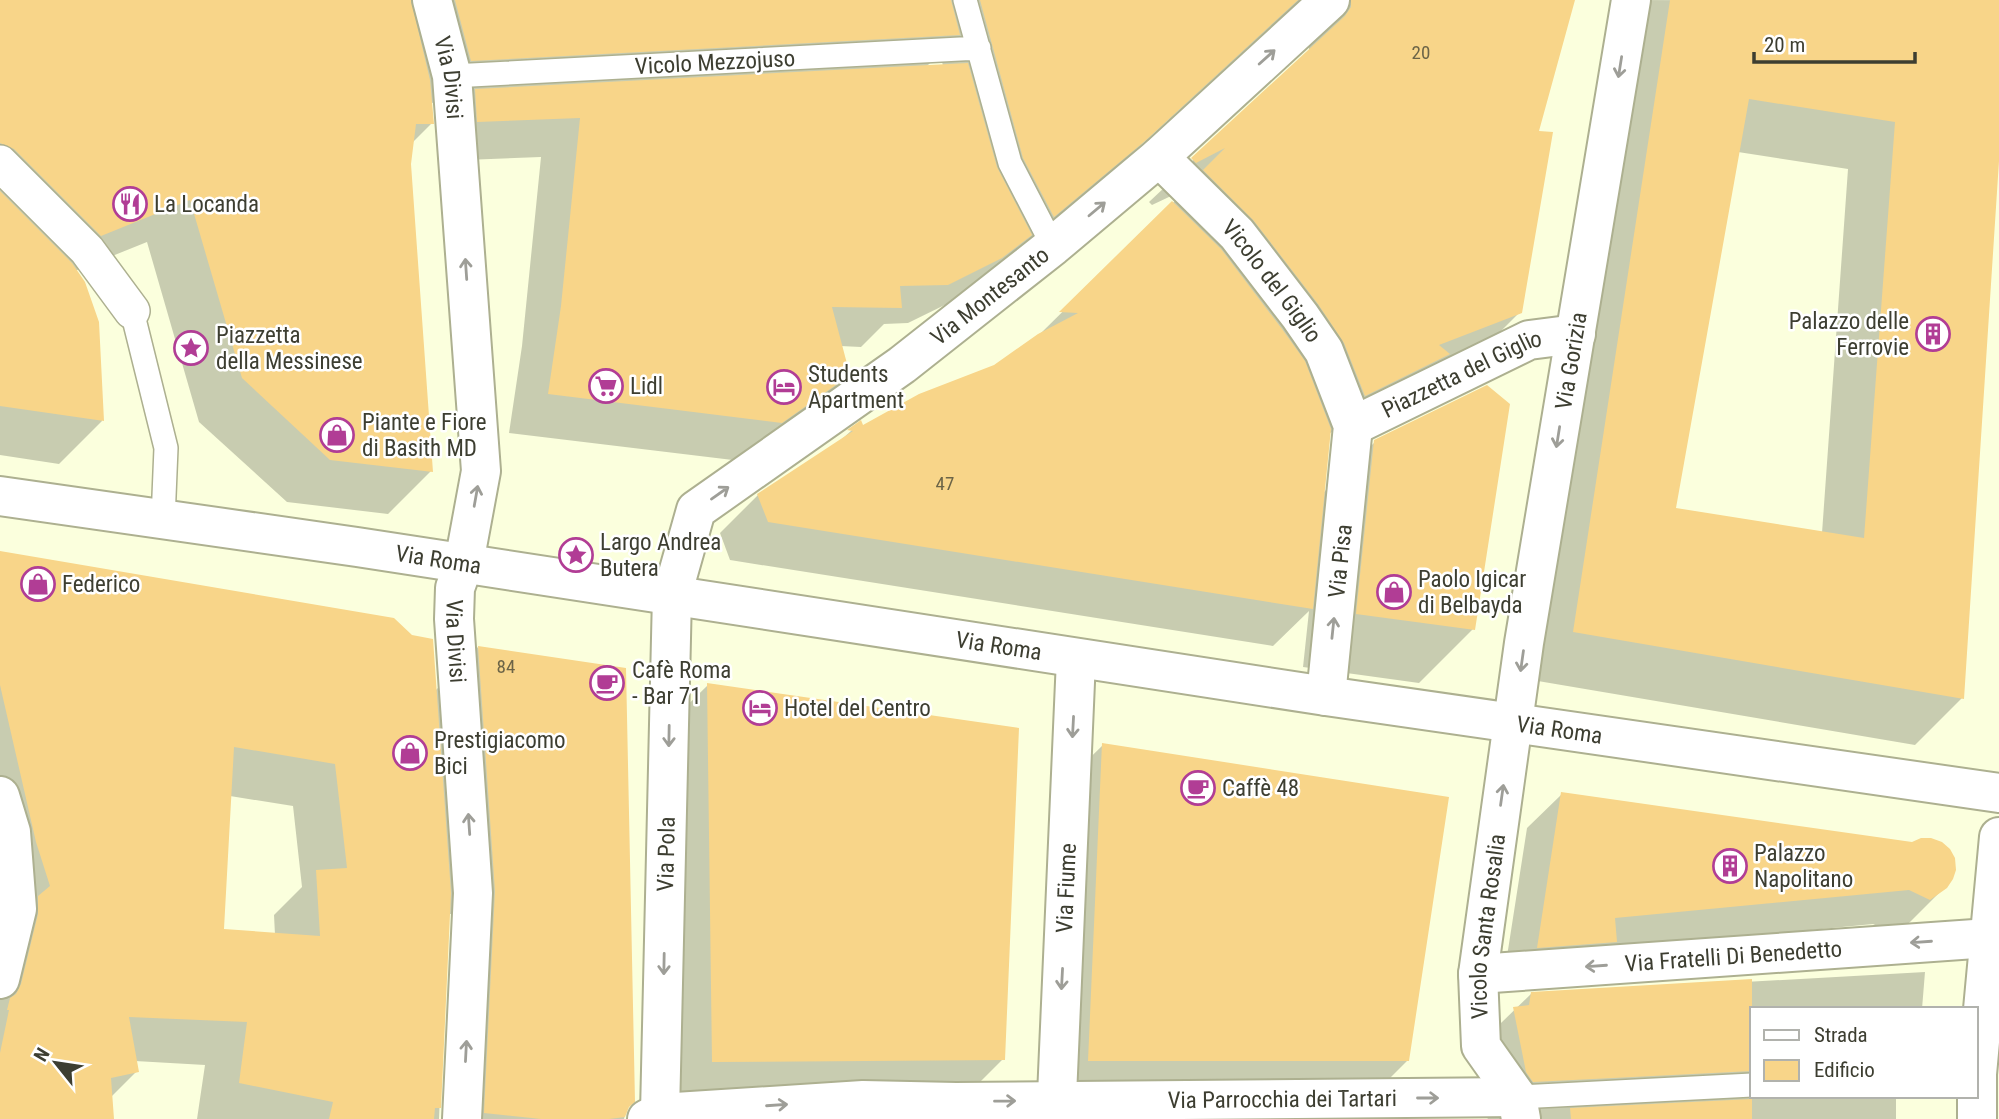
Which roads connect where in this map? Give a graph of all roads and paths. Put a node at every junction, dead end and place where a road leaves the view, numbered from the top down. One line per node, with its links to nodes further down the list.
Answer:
1 (432, 0): 6 (street, Via Divisi)
2 (965, 0): 5 (lane)
3 (1330, 0): 7 (street, Via Montesanto, one-way to 3)
4 (1631, 0): 11 (street, Via Gorizia, one-way to 11)
5 (979, 48): 6 (lane, Vicolo Mezzojuso); 9 (lane)
6 (452, 76): 15 (street, Via Divisi, one-way to 6)
7 (1159, 157): 9 (street, Via Montesanto, one-way to 7); 12 (street, Vicolo del Giglio)
8 (0, 163): 10 (street)
9 (1054, 246): 16 (street, Via Montesanto, one-way to 9)
10 (132, 311): 14 (lane)
11 (1576, 334): 12 (street, Piazzetta del Giglio); 19 (street, Via Gorizia, one-way to 19)
12 (1353, 426): 18 (street, Via Pisa, one-way to 12)
13 (0, 496): 14 (street, Via Roma)
14 (163, 520): 15 (street, Via Roma)
15 (464, 563): 16 (street, Via Roma); 33 (street, Via Divisi, one-way to 15)
16 (671, 595): 17 (street, Via Roma); 32 (street, Via Pola, one-way to 32)
17 (1076, 659): 18 (street, Via Roma); 31 (street, Via Fiume, one-way to 31)
18 (1326, 696): 19 (street, Via Roma)
19 (1512, 722): 20 (street, Via Roma); 24 (street, Vicolo Santa Rosalia, one-way to 19)
20 (1999, 793)
21 (4, 821): 25 (street)
22 (1999, 837): 23 (street)
23 (1989, 937): 24 (street, Via Fratelli Di Benedetto, one-way to 24); 26 (street)
24 (1478, 974): 29 (street, Vicolo Santa Rosalia)
25 (0, 979)
26 (1978, 1063)
27 (1750, 1085): 29 (lane, Via Parrocchia dei Tartari)
28 (1977, 1098): 34 (street)
29 (1519, 1108): 31 (street, Via Parrocchia dei Tartari, one-way to 29)
30 (863, 1109): 31 (street, Via Parrocchia dei Tartari, one-way to 31); 32 (street, Via Parrocchia dei Tartari, one-way to 30)
31 (1056, 1110)
32 (655, 1117)
33 (462, 1119)
34 (1977, 1119)

